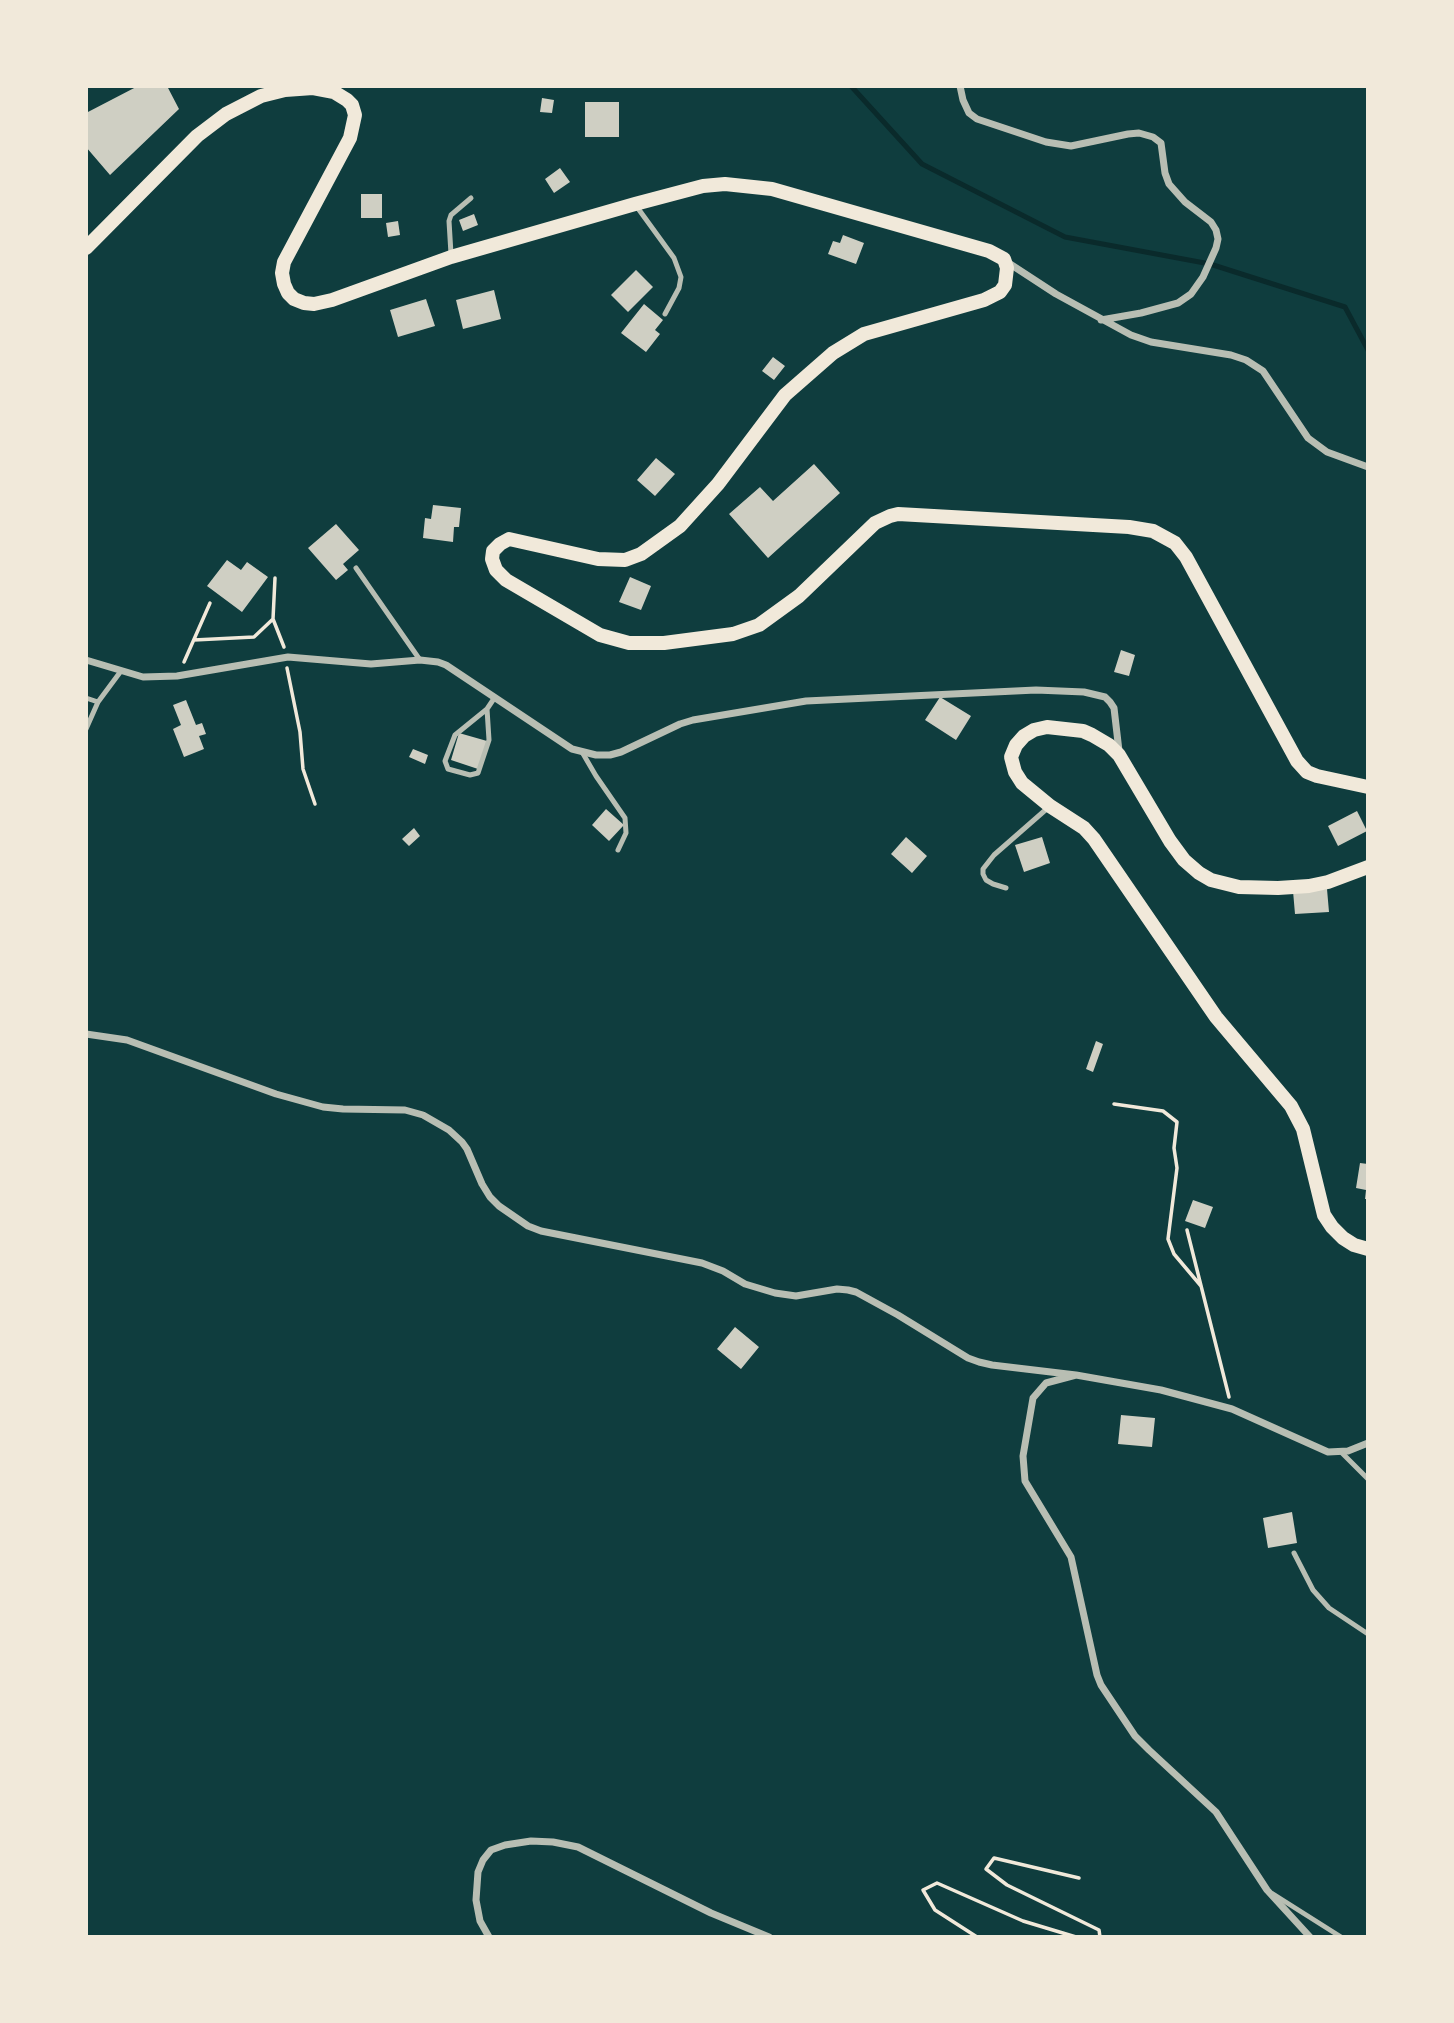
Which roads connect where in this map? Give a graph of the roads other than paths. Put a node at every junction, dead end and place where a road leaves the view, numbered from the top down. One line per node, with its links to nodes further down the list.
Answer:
1 (960, 86): 8 (street)
2 (471, 198): 5 (lane)
3 (635, 204): 5 (main road); 6 (main road); 7 (lane)
4 (86, 248): 5 (main road)
5 (452, 257)
6 (1004, 259): 8 (street); 21 (main road)
7 (665, 314)
8 (1101, 320): 9 (street)
9 (1368, 467)
10 (356, 568): 12 (lane)
11 (86, 660): 13 (street)
12 (420, 660): 13 (street); 14 (street)
13 (121, 671): 16 (lane)
14 (495, 697): 17 (lane); 19 (street)
15 (86, 698): 16 (lane)
16 (98, 702): 18 (lane)
17 (487, 709): 17 (lane)
18 (86, 729)
19 (582, 752): 20 (street); 23 (lane)
20 (1119, 755): 22 (main road); 24 (main road)
21 (1368, 787)
22 (1050, 806): 25 (lane); 27 (main road)
23 (618, 850)
24 (1368, 867)
25 (1006, 888)
26 (86, 1034): 28 (street)
27 (1368, 1249)
28 (1076, 1375): 30 (street); 34 (street)
29 (1368, 1443): 30 (street)
30 (1341, 1452): 31 (lane)
31 (1368, 1479)
32 (1294, 1553): 33 (lane)
33 (1368, 1634)
34 (1267, 1890): 37 (street); 38 (lane)
35 (489, 1937): 36 (street)
36 (769, 1937)
37 (1310, 1937)
38 (1341, 1937)

